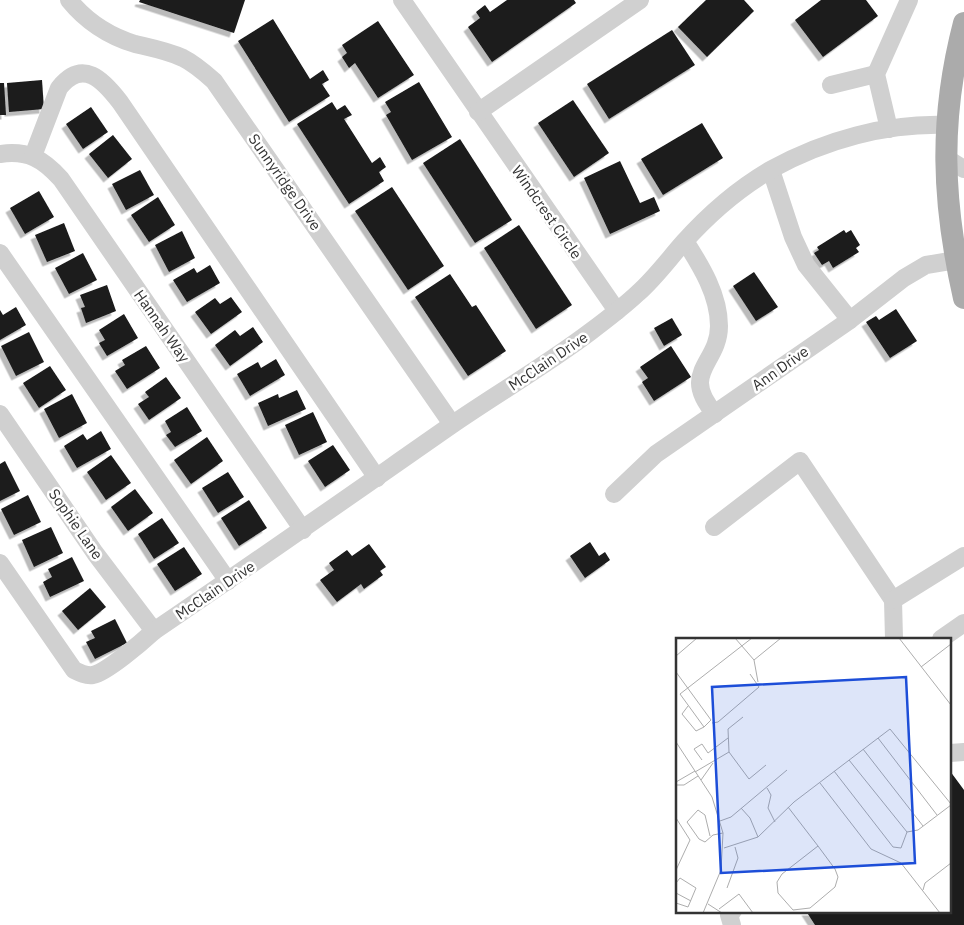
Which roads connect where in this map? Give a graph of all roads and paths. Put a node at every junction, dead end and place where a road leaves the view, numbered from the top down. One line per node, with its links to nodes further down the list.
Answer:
1 (69, 0): 24 (street, Sunnyridge Drive)
2 (402, 0): 8 (street, Windcrest Circle)
3 (640, 0): 8 (street)
4 (908, 0): 6 (street)
5 (964, 23): 9 (main road)
6 (876, 74): 7 (street); 10 (street)
7 (830, 86)
8 (478, 112): 20 (street, Windcrest Circle)
9 (947, 125): 10 (street, McClain Drive); 13 (main road)
10 (889, 129): 14 (street, McClain Drive)
11 (0, 154): 12 (street, Hannah Way)
12 (33, 156): 25 (street); 28 (street, Hannah Way)
13 (955, 163): 15 (main road)
14 (771, 170): 16 (street, McClain Drive); 21 (street)
15 (956, 199): 18 (main road)
16 (685, 241): 20 (street, McClain Drive); 23 (street)
17 (0, 253): 31 (street)
18 (956, 260): 19 (main road); 21 (street, Ann Drive)
19 (964, 298)
20 (617, 311): 24 (street, McClain Drive)
21 (850, 320): 23 (street, Ann Drive)
22 (0, 414): 34 (street, Sophie Lane)
23 (714, 414): 26 (street, Ann Drive)
24 (452, 424): 25 (street, McClain Drive)
25 (377, 478): 28 (street, McClain Drive)
26 (614, 494)
27 (714, 527): 32 (street)
28 (303, 530): 31 (street, McClain Drive)
29 (964, 556): 32 (street)
30 (0, 563): 34 (street, McClain Drive)
31 (228, 581): 34 (street, McClain Drive)
32 (893, 600): 35 (street)
33 (964, 623): 36 (street)
34 (154, 632)
35 (894, 638)
36 (942, 638)
37 (732, 912): 38 (street)
38 (732, 925)

